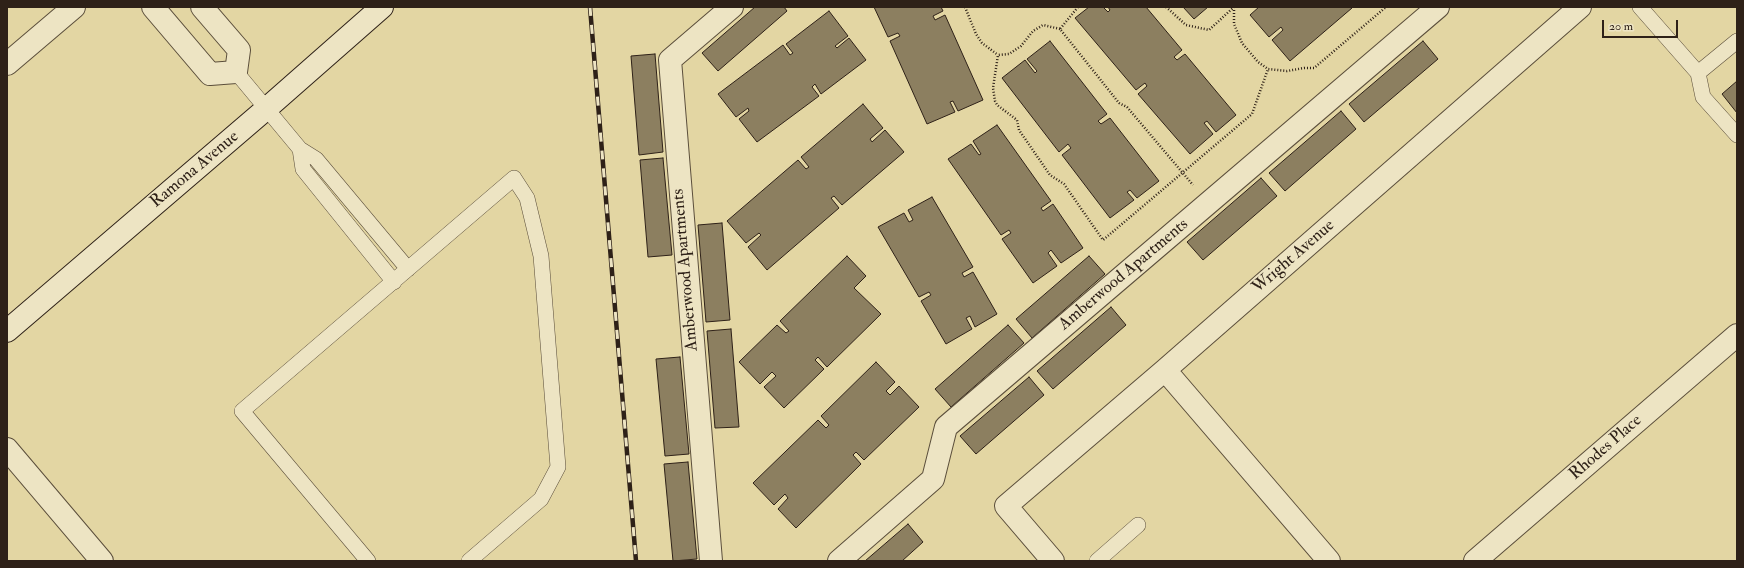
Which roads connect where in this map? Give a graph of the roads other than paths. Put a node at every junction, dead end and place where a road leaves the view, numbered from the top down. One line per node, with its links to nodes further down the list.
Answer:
1 (74, 7): 10 (street)
2 (152, 7): 11 (street)
3 (202, 7): 11 (street)
4 (382, 7): 13 (street, Ramona Avenue)
5 (732, 7): 26 (street, Amberwood Apartments)
6 (1438, 7): 27 (street, Amberwood Apartments)
7 (1580, 7): 20 (street, Wright Avenue)
8 (1640, 7): 12 (lane)
9 (1737, 41): 12 (lane)
10 (7, 64)
11 (236, 72): 13 (lane)
12 (1698, 73): 14 (lane)
13 (266, 109): 15 (lane); 18 (street, Ramona Avenue)
14 (1737, 135)
15 (300, 149): 16 (lane); 17 (lane)
16 (408, 269): 17 (lane); 25 (lane)
17 (394, 282): 24 (lane)
18 (7, 332)
19 (1737, 335): 31 (street, Rhodes Place)
20 (1165, 370): 28 (street, Wright Avenue); 30 (street)
21 (7, 449): 23 (street)
22 (1138, 525): 29 (lane)
23 (102, 561)
24 (368, 561)
25 (469, 561)
26 (711, 561)
27 (839, 561)
28 (1053, 561)
29 (1097, 561)
30 (1329, 561)
31 (1475, 561)

